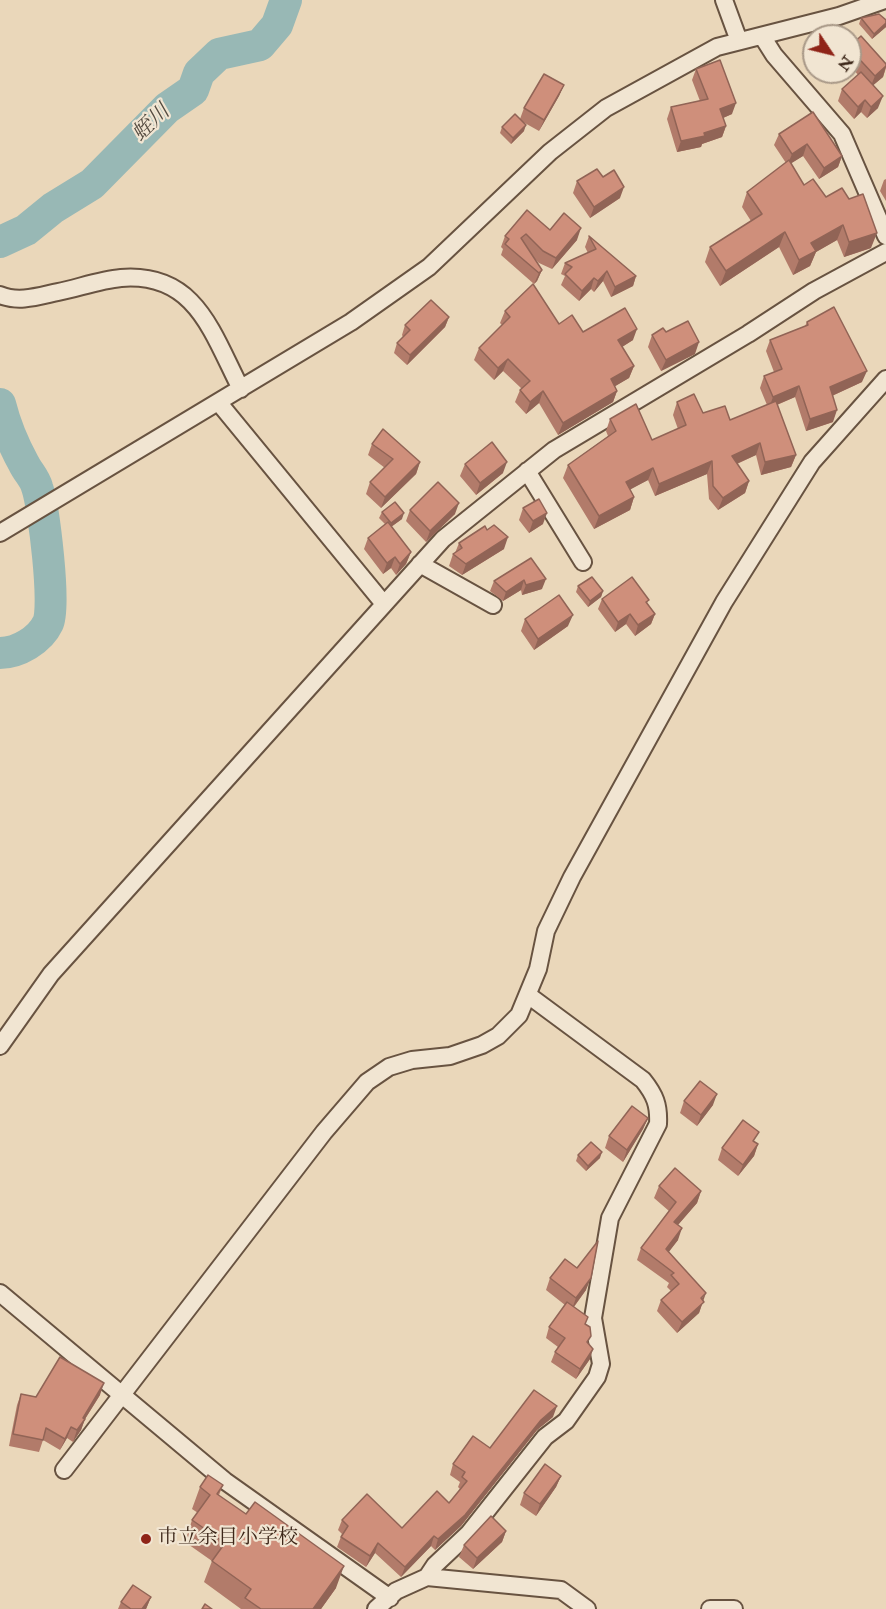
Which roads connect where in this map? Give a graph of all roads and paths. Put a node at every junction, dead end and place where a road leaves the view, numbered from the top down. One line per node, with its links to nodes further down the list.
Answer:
1 (724, 0): 4 (street)
2 (885, 0): 3 (street)
3 (762, 36): 4 (street); 5 (street)
4 (739, 41): 9 (street)
5 (886, 236)
6 (886, 252): 11 (street)
7 (0, 295): 9 (street)
8 (886, 379): 17 (street)
9 (240, 389): 10 (street)
10 (219, 402): 12 (street); 15 (street)
11 (527, 471): 13 (street); 14 (street)
12 (0, 533)
13 (583, 562)
14 (420, 564): 15 (street); 16 (street)
15 (384, 604): 18 (street)
16 (493, 605)
17 (528, 996): 20 (street); 22 (street)
18 (0, 1046)
19 (0, 1293): 20 (street)
20 (122, 1396): 21 (street); 23 (street)
21 (64, 1470)
22 (427, 1577): 23 (street); 25 (street)
23 (390, 1598): 24 (street)
24 (376, 1609)
25 (587, 1609)
26 (710, 1609): 27 (street)
27 (734, 1609)

